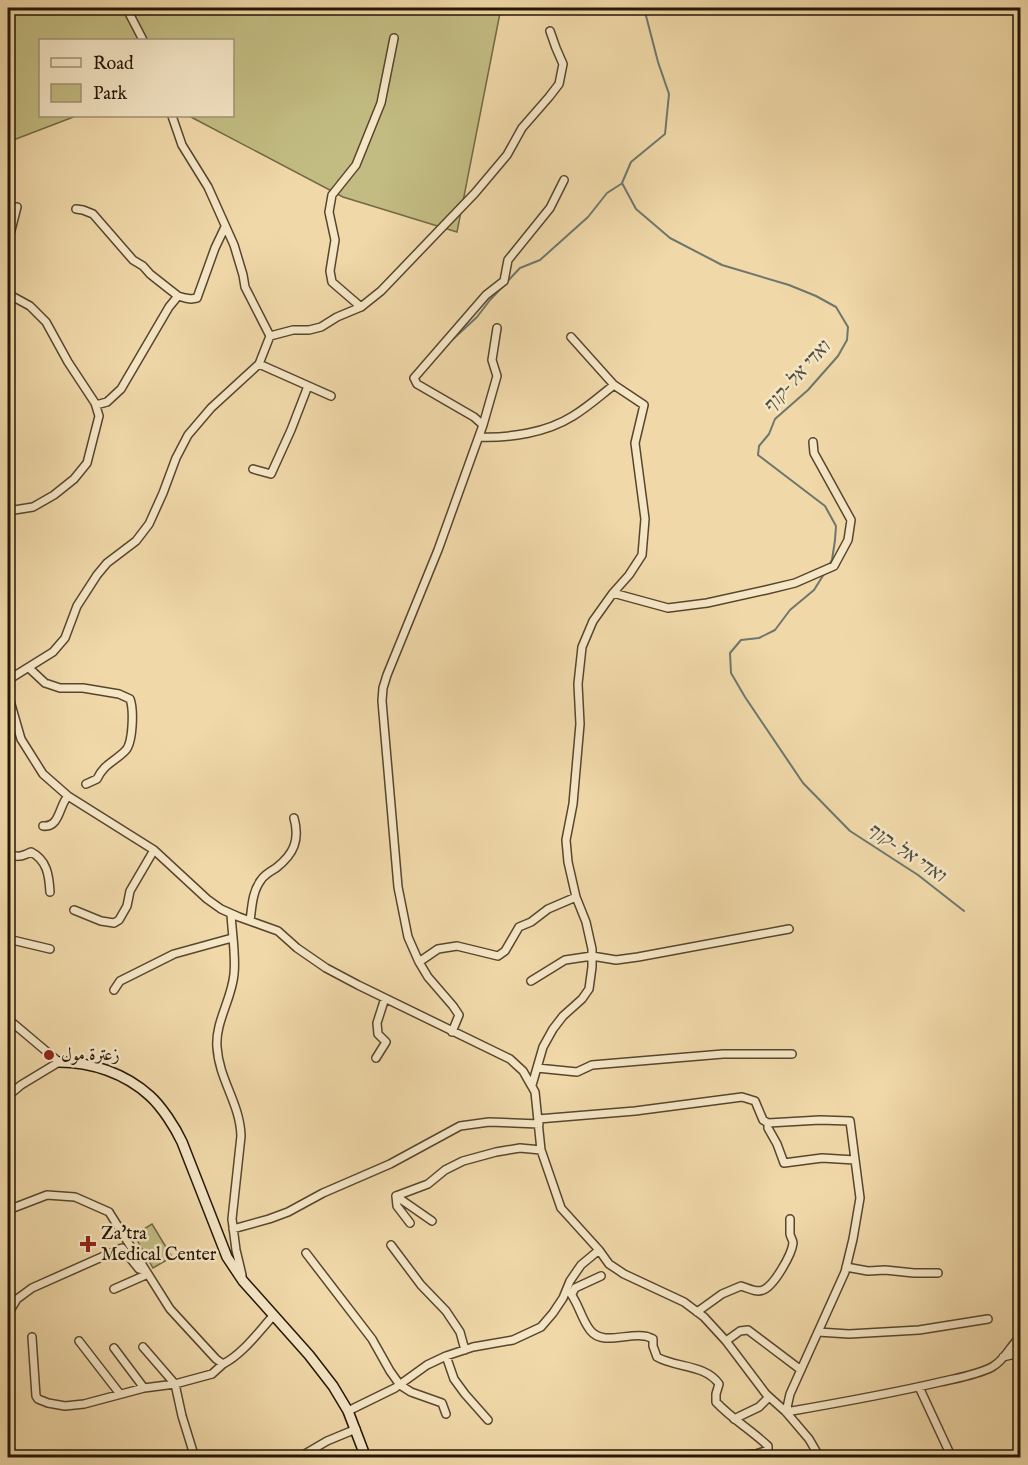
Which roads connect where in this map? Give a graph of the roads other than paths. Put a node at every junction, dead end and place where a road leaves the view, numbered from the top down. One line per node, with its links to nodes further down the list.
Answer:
1 (130, 15): 4 (street)
2 (550, 31): 13 (street)
3 (394, 38): 13 (street)
4 (142, 39)
5 (172, 117): 9 (street)
6 (564, 180): 22 (street)
7 (17, 207): 10 (street)
8 (76, 209): 12 (street)
9 (225, 227): 12 (street); 15 (street)
10 (8, 242)
11 (8, 294): 21 (street)
12 (178, 296): 21 (street)
13 (362, 307): 15 (street)
14 (497, 327): 22 (street)
15 (270, 336): 17 (street)
16 (571, 337): 18 (street)
17 (259, 364): 19 (street); 28 (street)
18 (614, 385): 23 (street); 27 (street)
19 (308, 386): 20 (street); 25 (street)
20 (331, 396)
21 (96, 405): 26 (street)
22 (483, 425): 23 (street)
23 (479, 437): 47 (street)
24 (813, 442): 27 (street)
25 (253, 469)
26 (8, 511)
27 (613, 593): 38 (street)
28 (29, 668): 29 (street); 31 (street)
29 (8, 680)
30 (8, 694): 32 (street)
31 (86, 784)
32 (68, 796): 34 (street); 35 (street)
33 (294, 818): 41 (street)
34 (44, 826)
35 (154, 850): 39 (street); 40 (street)
36 (8, 852): 37 (street)
37 (50, 891)
38 (576, 897): 46 (street); 47 (street)
39 (74, 910)
40 (231, 914): 41 (street); 43 (street)
41 (250, 921): 50 (street)
42 (789, 930): 46 (street)
43 (232, 938): 49 (street); 68 (street)
44 (8, 939): 45 (street)
45 (50, 949)
46 (592, 956): 48 (street); 56 (street)
47 (419, 962): 52 (street)
48 (531, 981)
49 (114, 990)
50 (385, 998): 52 (street); 54 (street)
51 (8, 1019): 55 (street)
52 (452, 1032): 57 (street)
53 (792, 1054): 56 (street)
54 (376, 1059)
55 (58, 1062): 58 (street); 76 (street)
56 (537, 1068): 57 (street)
57 (531, 1085): 59 (street)
58 (8, 1096)
59 (538, 1122): 60 (street); 61 (street); 68 (street)
60 (768, 1123): 62 (street); 62 (street)
61 (541, 1150): 63 (street); 70 (street)
62 (855, 1160): 72 (street)
63 (396, 1196): 66 (street); 67 (street)
64 (8, 1210): 73 (street)
65 (790, 1220): 79 (street)
66 (432, 1221)
67 (410, 1223)
68 (233, 1228): 76 (street)
69 (391, 1245): 90 (street)
70 (599, 1250): 78 (street); 79 (street)
71 (306, 1253): 97 (street)
72 (846, 1267): 74 (street); 83 (street)
73 (146, 1272): 77 (street); 80 (street); 94 (street)
74 (938, 1273)
75 (601, 1276): 78 (street)
76 (243, 1281): 81 (street)
77 (114, 1289)
78 (569, 1291): 90 (street); 105 (street)
79 (697, 1312): 87 (street)
80 (8, 1314)
81 (274, 1315): 94 (street); 102 (street)
82 (988, 1319): 83 (street)
83 (818, 1332): 95 (street)
84 (32, 1337): 100 (street)
85 (1020, 1337): 93 (street)
86 (79, 1341): 100 (street)
87 (726, 1341): 95 (street); 101 (street)
88 (143, 1347): 96 (street)
89 (114, 1348): 99 (street)
90 (465, 1350): 91 (street)
91 (446, 1356): 97 (street); 106 (street)
92 (1020, 1356): 93 (street)
93 (1003, 1358): 98 (street)
94 (223, 1364): 96 (street)
95 (801, 1370): 103 (street)
96 (175, 1384): 99 (street); 108 (street)
97 (400, 1384): 102 (street); 104 (street)
98 (919, 1387): 103 (street); 113 (street)
99 (144, 1388): 100 (street)
100 (120, 1394)
101 (769, 1397): 103 (street); 105 (street)
102 (348, 1411): 107 (street)
103 (786, 1412): 112 (street)
104 (446, 1414)
105 (734, 1419): 111 (street)
106 (488, 1420)
107 (356, 1429): 109 (street); 110 (street)
108 (195, 1458)
109 (298, 1458)
110 (366, 1458)
111 (706, 1458)
112 (820, 1458)
113 (952, 1458)

